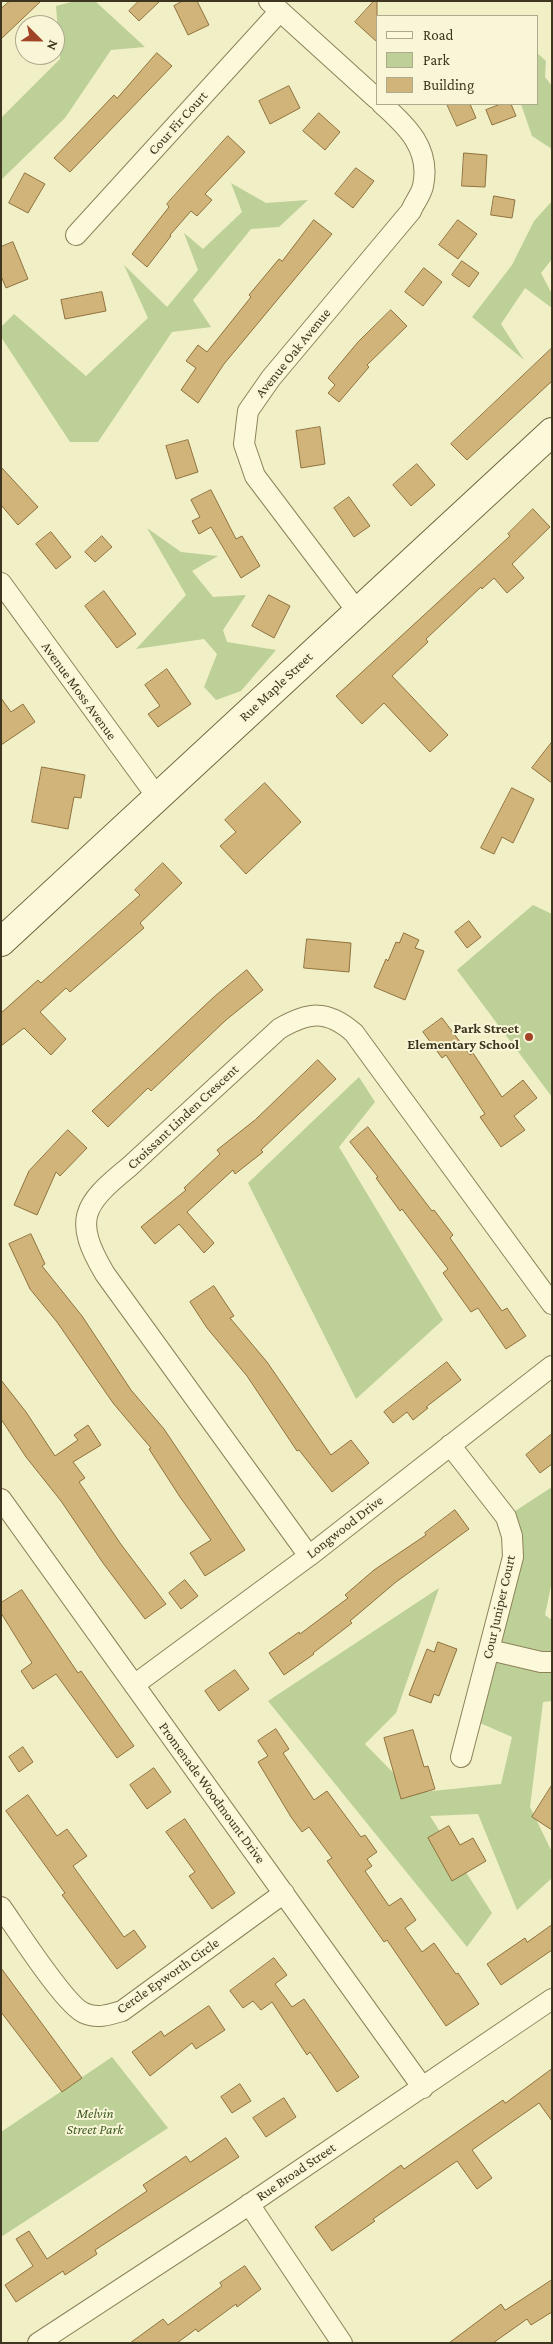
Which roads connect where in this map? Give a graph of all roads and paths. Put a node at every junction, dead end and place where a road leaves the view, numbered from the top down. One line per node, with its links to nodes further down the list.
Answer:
1 (274, 6): 2 (street); 4 (street, Cour Fir Court)
2 (376, 98)
3 (383, 105): 7 (street, Avenue Oak Avenue)
4 (76, 235)
5 (552, 432): 7 (street, Rue Maple Street)
6 (1, 584): 8 (street, Avenue Moss Avenue)
7 (357, 611): 8 (street, Rue Maple Street)
8 (158, 798): 9 (street, Rue Maple Street)
9 (1, 942)
10 (552, 1304): 14 (street, Croissant Linden Crescent)
11 (552, 1366): 12 (street, Longwood Drive)
12 (450, 1445): 14 (street, Longwood Drive); 15 (street, Cour Juniper Court)
13 (1, 1499): 17 (street, Promenade Woodmount Drive)
14 (309, 1556): 17 (street, Longwood Drive)
15 (490, 1650): 16 (street); 18 (street, Cour Juniper Court)
16 (552, 1662)
17 (134, 1685): 19 (street, Promenade Woodmount Drive)
18 (461, 1757)
19 (284, 1893): 20 (street, Cercle Epworth Circle); 22 (street, Promenade Woodmount Drive)
20 (1, 1907)
21 (552, 1999): 22 (street, Rue Broad Street)
22 (423, 2088): 23 (street, Rue Broad Street)
23 (249, 2204): 24 (street, Rue Broad Street); 25 (street)
24 (38, 2343)
25 (342, 2343)

